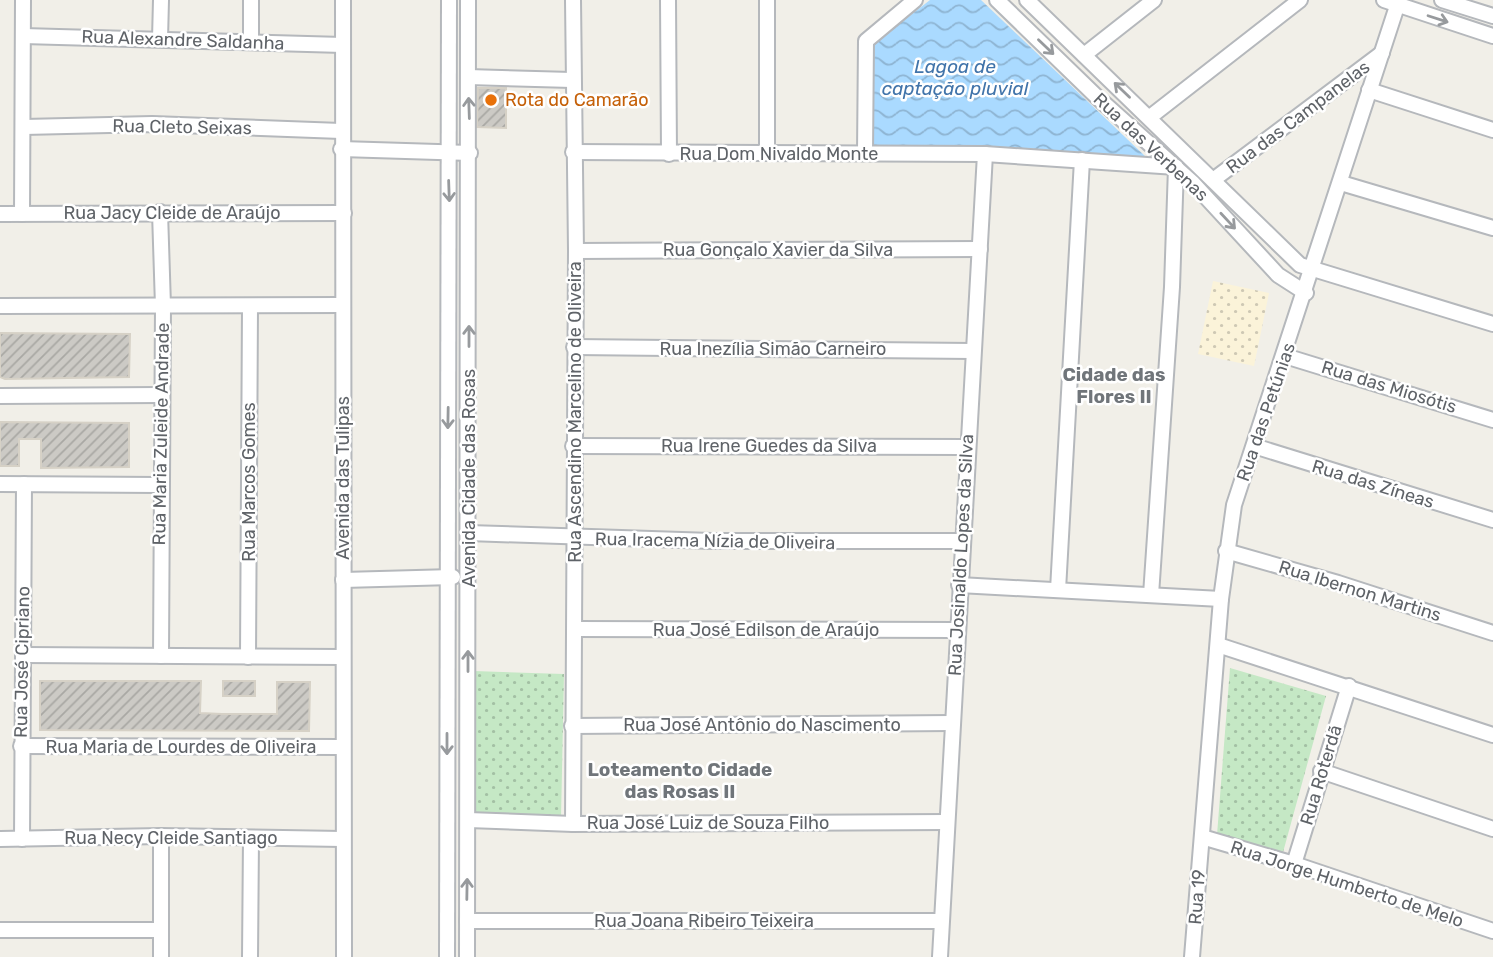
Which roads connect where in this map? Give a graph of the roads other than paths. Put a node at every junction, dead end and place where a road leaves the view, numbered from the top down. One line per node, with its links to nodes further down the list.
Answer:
1 (23, 0): 18 (street)
2 (161, 0): 20 (street)
3 (251, 0): 21 (street)
4 (343, 0): 22 (street, Avenida das Tulipas)
5 (449, 0): 34 (street, Avenida Cidade das Rosas)
6 (468, 0): 25 (street, Avenida Cidade das Rosas)
7 (573, 0): 26 (street, Rua Ascendino Marcelino de Oliveira)
8 (668, 0): 38 (street)
9 (767, 0): 36 (street)
10 (915, 0): 37 (street)
11 (997, 0): 42 (street, Rua das Verbenas, one-way to 42)
12 (1027, 0): 24 (street, Rua das Verbenas)
13 (1154, 0): 24 (street)
14 (1300, 0): 28 (street)
15 (1442, 0): 17 (street)
16 (1394, 2): 19 (street, one-way to 19); 23 (street, Rua das Petúnias)
17 (1493, 16)
18 (23, 36): 20 (street, Rua Alexandre Saldanha); 29 (street)
19 (1493, 36)
20 (160, 39): 21 (street, Rua Alexandre Saldanha)
21 (251, 43): 22 (street, Rua Alexandre Saldanha)
22 (343, 45): 31 (street, Avenida das Tulipas)
23 (1382, 52): 27 (street, Rua das Petúnias); 43 (street, Rua das Campanelas)
24 (1084, 55): 28 (street, Rua das Verbenas, one-way to 24)
25 (468, 77): 26 (street); 35 (street, Avenida Cidade das Rosas, one-way to 25)
26 (572, 80): 33 (street, Rua Ascendino Marcelino de Oliveira)
27 (1369, 90): 30 (street); 44 (street, Rua das Petúnias)
28 (1150, 117): 40 (street, Rua das Verbenas)
29 (24, 127): 31 (street, Rua Cleto Seixas); 48 (street)
30 (1493, 130)
31 (341, 131): 32 (street, Avenida das Tulipas)
32 (341, 149): 34 (street); 46 (street, Avenida das Tulipas)
33 (573, 152): 38 (street, Rua Dom Nivaldo Monte); 51 (street, Rua Ascendino Marcelino de Oliveira)
34 (449, 153): 35 (street); 76 (street, Avenida Cidade das Rosas, one-way to 76)
35 (470, 153): 72 (street, Avenida Cidade das Rosas, one-way to 35)
36 (767, 153): 37 (street, Rua Dom Nivaldo Monte); 38 (street, Rua Dom Nivaldo Monte)
37 (865, 153): 39 (street, Rua Dom Nivaldo Monte)
38 (669, 154)
39 (985, 154): 41 (street, Rua Dom Nivaldo Monte); 50 (street, Rua Josinaldo Lopes da Silva)
40 (1188, 155): 42 (street); 43 (street, Rua das Verbenas)
41 (1082, 160): 42 (street, Rua Dom Nivaldo Monte); 80 (street)
42 (1176, 167): 53 (street, Rua das Verbenas, one-way to 53); 81 (street)
43 (1213, 180): 52 (street, Rua das Verbenas)
44 (1341, 183): 49 (street); 52 (street, Rua das Petúnias)
45 (160, 212): 46 (street, Rua Jacy Cleide de Araújo); 48 (street, Rua Jacy Cleide de Araújo); 56 (street, Rua Maria Zuleide Andrade)
46 (344, 213): 54 (street, Avenida das Tulipas)
47 (0, 214): 48 (street, Rua Jacy Cleide de Araújo)
48 (22, 214)
49 (1493, 228)
50 (980, 249): 51 (street, Rua Gonçalo Xavier da Silva); 60 (street, Rua Josinaldo Lopes da Silva)
51 (576, 251): 59 (street, Rua Ascendino Marcelino de Oliveira)
52 (1313, 271): 53 (street, Rua das Petúnias); 58 (street, Rua das Verbenas)
53 (1306, 293): 61 (street, Rua das Petúnias)
54 (343, 305): 57 (street); 78 (street, Avenida das Tulipas)
55 (0, 306): 56 (street)
56 (163, 306): 57 (street); 62 (street, Rua Maria Zuleide Andrade)
57 (250, 307): 89 (street, Rua Marcos Gomes)
58 (1493, 324)
59 (574, 347): 60 (street, Rua Inezília Simão Carneiro); 65 (street, Rua Ascendino Marcelino de Oliveira)
60 (972, 351): 67 (street, Rua Josinaldo Lopes da Silva)
61 (1285, 356): 64 (street, Rua das Miosótis); 66 (street, Rua das Petúnias)
62 (160, 395): 63 (street); 70 (street, Rua Maria Zuleide Andrade)
63 (0, 396)
64 (1493, 420)
65 (573, 446): 67 (street, Rua Irene Guedes da Silva); 73 (street, Rua Ascendino Marcelino de Oliveira)
66 (1254, 446): 71 (street, Rua das Zíneas); 75 (street, Rua das Petúnias)
67 (966, 447): 74 (street, Rua Josinaldo Lopes da Silva)
68 (0, 484): 69 (street)
69 (24, 484): 70 (street); 87 (street, Rua José Cipriano)
70 (159, 485): 88 (street, Rua Maria Zuleide Andrade)
71 (1493, 520)
72 (468, 533): 73 (street, Rua Iracema Nízia de Oliveira); 77 (street, Avenida Cidade das Rosas)
73 (573, 539): 74 (street, Rua Iracema Nízia de Oliveira); 83 (street, Rua Ascendino Marcelino de Oliveira)
74 (962, 541): 79 (street, Rua Josinaldo Lopes da Silva)
75 (1227, 551): 82 (street, Rua das Petúnias); 85 (street, Rua Ibernon Martins)
76 (446, 577): 77 (street); 78 (street); 117 (street, Avenida Cidade das Rosas, one-way to 117)
77 (468, 578): 98 (street, Avenida Cidade das Rosas, one-way to 77)
78 (343, 580): 90 (street, Avenida das Tulipas)
79 (959, 585): 80 (street); 84 (street, Rua Josinaldo Lopes da Silva)
80 (1058, 590): 81 (street)
81 (1151, 595): 82 (street)
82 (1221, 599): 86 (street, Rua das Petúnias)
83 (575, 629): 84 (street, Rua José Edilson de Araújo); 93 (street, Rua Ascendino Marcelino de Oliveira)
84 (957, 630): 92 (street, Rua Josinaldo Lopes da Silva)
85 (1493, 634)
86 (1218, 645): 91 (street); 103 (street, Rua das Petúnias)
87 (24, 655): 88 (street); 95 (street, Rua José Cipriano)
88 (160, 656): 89 (street)
89 (248, 657): 90 (street)
90 (342, 657): 96 (street, Avenida das Tulipas)
91 (1349, 686): 94 (street); 97 (street, Rua Roterdã)
92 (952, 723): 93 (street, Rua José Antônio do Nascimento); 99 (street, Rua Josinaldo Lopes da Silva)
93 (572, 726): 100 (street, Rua Ascendino Marcelino de Oliveira)
94 (1493, 735)
95 (21, 746): 96 (street, Rua Maria de Lourdes de Oliveira); 107 (street, Rua José Cipriano)
96 (342, 747): 105 (street, Avenida das Tulipas)
97 (1321, 771): 101 (street); 108 (street, Rua Roterdã)
98 (468, 820): 100 (street, Rua José Luiz de Souza Filho); 109 (street, Avenida Cidade das Rosas, one-way to 98)
99 (947, 822): 100 (street, Rua José Luiz de Souza Filho); 110 (street, Rua Josinaldo Lopes da Silva)
100 (573, 824)
101 (1493, 829)
102 (161, 836): 104 (street, Rua Necy Cleide Santiago); 107 (street, Rua Necy Cleide Santiago); 112 (street)
103 (1202, 837): 108 (street, Rua Jorge Humberto de Melo); 120 (street, Rua 19)
104 (251, 838): 105 (street, Rua Necy Cleide Santiago); 115 (street)
105 (342, 838): 116 (street, Avenida das Tulipas)
106 (0, 839): 107 (street, Rua Necy Cleide Santiago)
107 (22, 839)
108 (1294, 864): 113 (street, Rua Jorge Humberto de Melo)
109 (467, 921): 110 (street, Rua Joana Ribeiro Teixeira); 118 (street, Avenida Cidade das Rosas)
110 (940, 921): 119 (street, Rua Josinaldo Lopes da Silva)
111 (0, 930): 112 (street)
112 (161, 930): 114 (street)
113 (1493, 931)
114 (160, 957)
115 (250, 957)
116 (344, 957)
117 (447, 957)
118 (467, 957)
119 (940, 957)
120 (1192, 957)

